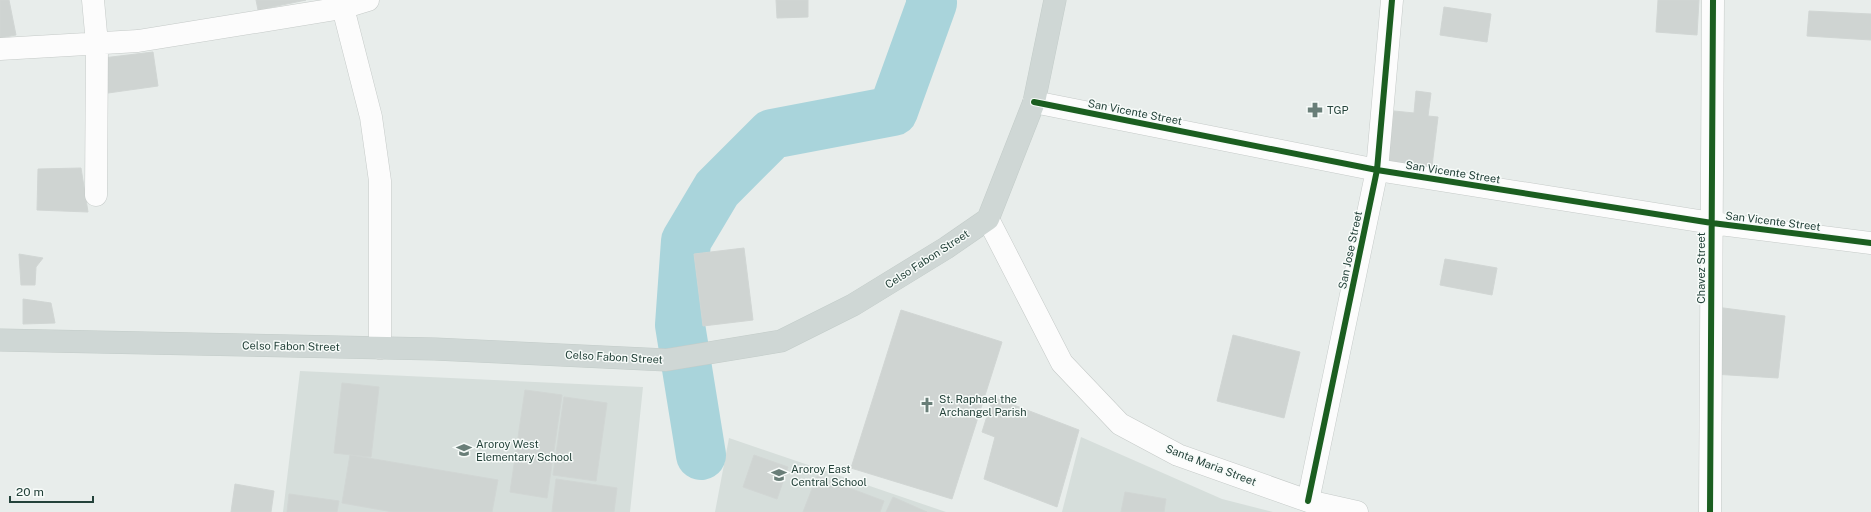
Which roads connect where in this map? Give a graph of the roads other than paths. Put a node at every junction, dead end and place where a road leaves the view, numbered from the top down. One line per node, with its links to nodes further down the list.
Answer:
1 (93, 0): 7 (street)
2 (368, 0): 6 (street)
3 (1055, 0): 9 (main road)
4 (1392, 0): 10 (street, San Jose Street)
5 (1713, 0): 13 (street, Chavez Street)
6 (341, 4): 7 (street); 16 (street)
7 (97, 44): 8 (street); 11 (street)
8 (0, 49)
9 (1034, 102): 10 (street, San Vicente Street); 12 (main road)
10 (1377, 170): 13 (street, San Vicente Street); 17 (street, San Jose Street)
11 (96, 195)
12 (988, 219): 16 (main road, Celso Fabon Street); 17 (street, Santa Maria Street)
13 (1712, 223): 14 (street, San Vicente Street); 19 (street, Chavez Street)
14 (1871, 243)
15 (0, 340): 16 (main road, Celso Fabon Street)
16 (380, 348)
17 (1308, 501): 18 (street, Santa Maria Street)
18 (1357, 512)
19 (1710, 512)

